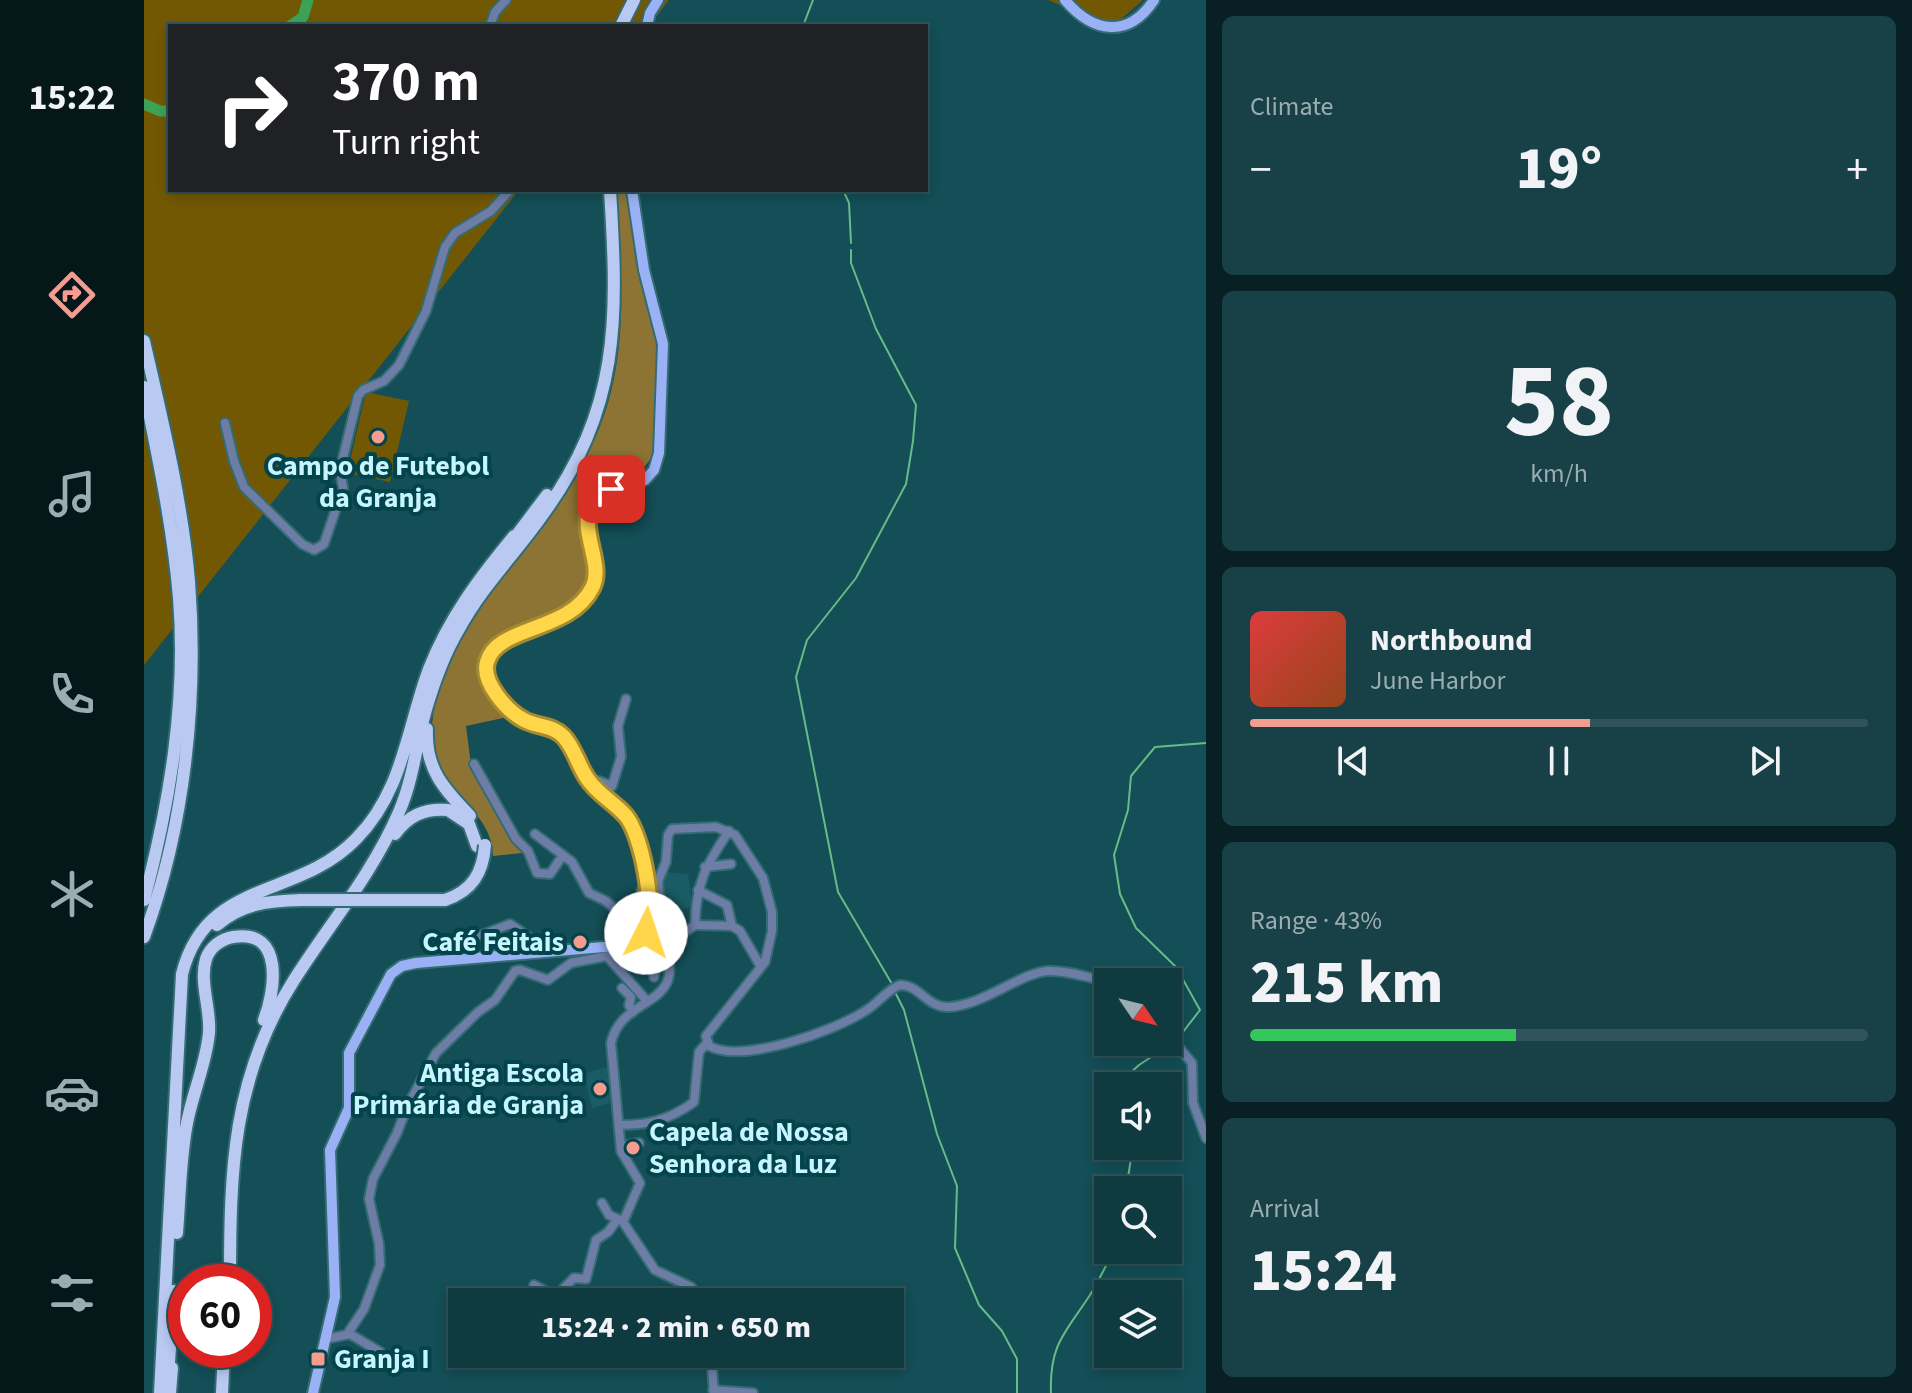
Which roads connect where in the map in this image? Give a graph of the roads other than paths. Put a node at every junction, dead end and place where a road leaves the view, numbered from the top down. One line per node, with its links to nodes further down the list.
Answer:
1 (506, 0): 5 (street)
2 (632, 0): 6 (highway)
3 (1065, 0): 4 (main road)
4 (1154, 0)
5 (491, 24)
6 (625, 24)
7 (508, 192): 13 (street)
8 (607, 192): 14 (highway)
9 (607, 192): 15 (highway)
10 (632, 192): 18 (main road)
11 (144, 341): 35 (highway)
12 (144, 387): 28 (highway)
13 (225, 423)
14 (544, 499): 29 (highway); 56 (highway)
15 (435, 683): 21 (highway); 37 (highway)
16 (626, 699): 18 (street)
17 (474, 764): 22 (street)
18 (601, 795): 25 (main road)
19 (729, 831): 24 (street); 30 (street); 41 (street)
20 (535, 834): 22 (street)
21 (481, 846): 27 (highway, bridge); 37 (highway)
22 (563, 855): 25 (street)
23 (731, 864): 24 (street)
24 (705, 867): 26 (street)
25 (646, 882): 30 (main road)
26 (698, 890): 31 (street); 32 (street)
27 (303, 897): 29 (highway); 53 (highway)
28 (144, 900)
29 (222, 911): 57 (highway)
30 (654, 912): 33 (main road); 36 (street)
31 (695, 925): 32 (street); 36 (street)
32 (732, 926): 41 (street)
33 (646, 933): 38 (main road); 42 (street)
34 (479, 936): 39 (street)
35 (144, 937)
36 (666, 946): 45 (street)
37 (315, 948): 60 (highway)
38 (574, 950): 39 (main road); 40 (street)
39 (550, 952): 65 (main road)
40 (607, 956): 45 (street); 64 (street)
41 (761, 967): 47 (street)
42 (654, 977)
43 (1094, 980): 47 (street)
44 (622, 988): 46 (street)
45 (647, 1001): 46 (street)
46 (633, 1012): 49 (street)
47 (707, 1043): 49 (street)
48 (1182, 1052): 50 (street)
49 (619, 1125): 52 (street)
50 (1206, 1138)
51 (639, 1143): 52 (street)
52 (621, 1146): 55 (street)
53 (181, 1176): 56 (highway); 58 (highway)
54 (602, 1203): 55 (street)
55 (620, 1220): 61 (street); 62 (street)
56 (225, 1238): 59 (highway)
57 (171, 1264)
58 (171, 1264)
59 (226, 1264)
60 (228, 1264)
61 (534, 1285)
62 (692, 1288)
63 (168, 1321): 67 (highway)
64 (348, 1333): 65 (street); 66 (street)
65 (326, 1339): 76 (main road)
66 (380, 1352)
67 (166, 1358): 72 (highway); 73 (highway)
68 (225, 1368): 74 (highway)
69 (228, 1368): 75 (highway)
70 (712, 1368): 71 (street)
71 (714, 1391): 77 (street)
72 (158, 1393)
73 (168, 1393)
74 (222, 1393)
75 (229, 1393)
76 (313, 1393)
77 (753, 1393)

